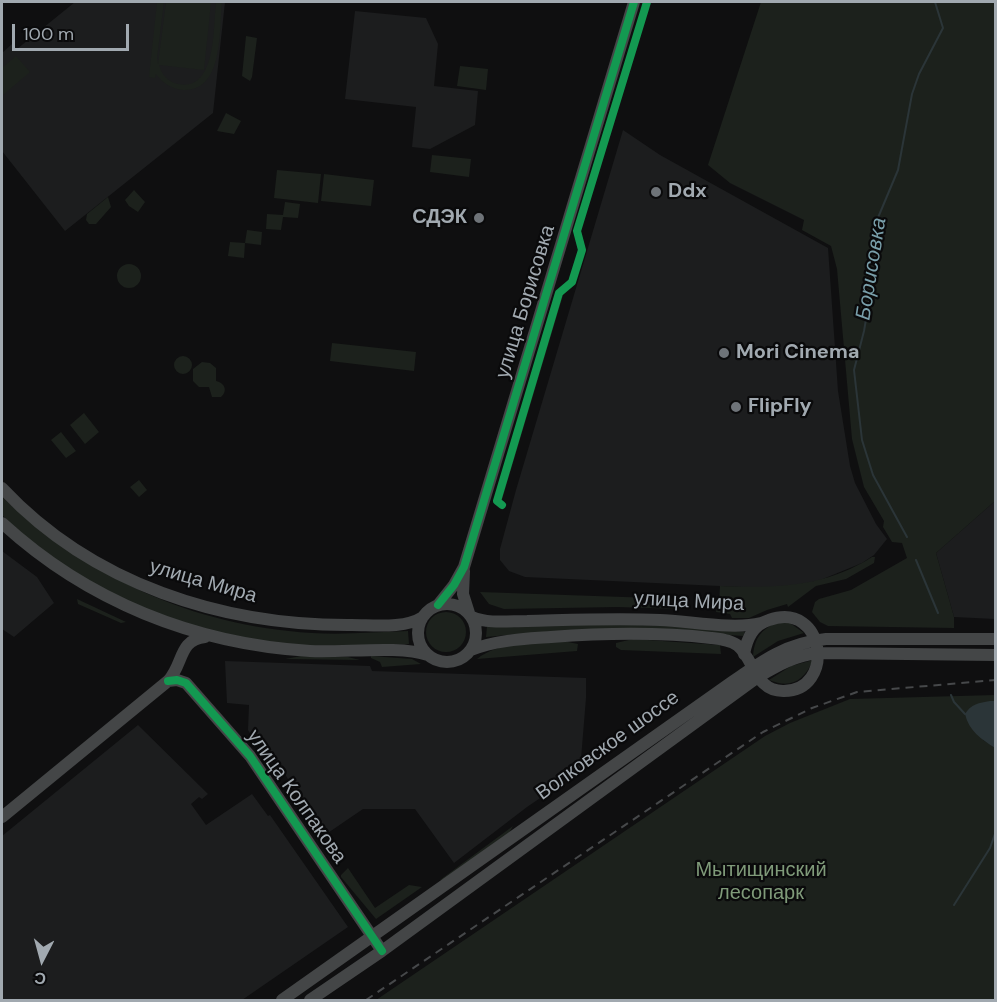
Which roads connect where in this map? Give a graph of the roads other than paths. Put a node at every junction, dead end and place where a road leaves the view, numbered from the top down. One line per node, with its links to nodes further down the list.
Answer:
1 (634, 2): 4 (main road, улица Борисовка)
2 (2, 488): 7 (main road, улица Мира)
3 (2, 523): 9 (main road)
4 (464, 567): 5 (main road, улица Борисовка); 6 (main road, улица Борисовка)
5 (438, 605): 6 (main road); 7 (main road)
6 (471, 615): 8 (main road, улица Мира); 13 (main road)
7 (423, 617): 17 (main road)
8 (761, 623): 12 (main road, улица Мира); 16 (main road)
9 (169, 624): 10 (main road); 14 (main road)
10 (209, 636): 14 (main road); 17 (main road)
11 (996, 639): 12 (main road, Волковское шоссе)
12 (815, 640): 15 (main road); 20 (main road, Волковское шоссе)
13 (471, 650): 16 (main road, улица Мира); 17 (main road)
14 (183, 651): 19 (main road)
15 (818, 653): 18 (main road, Волковское шоссе); 20 (main road, Волковское шоссе); 20 (main road)
16 (744, 654): 20 (main road, улица Мира)
17 (428, 655)
18 (996, 655)
19 (180, 664): 21 (main road); 22 (main road)
20 (755, 673): 24 (main road, Волковское шоссе); 25 (main road, Волковское шоссе)
21 (168, 681): 22 (main road); 23 (main road)
22 (186, 683): 24 (main road, улица Колпакова)
23 (2, 818)
24 (372, 937): 25 (main road, улица Колпакова); 26 (main road, Волковское шоссе)
25 (382, 951): 27 (main road, Волковское шоссе)
26 (282, 1000)
27 (310, 1000)

